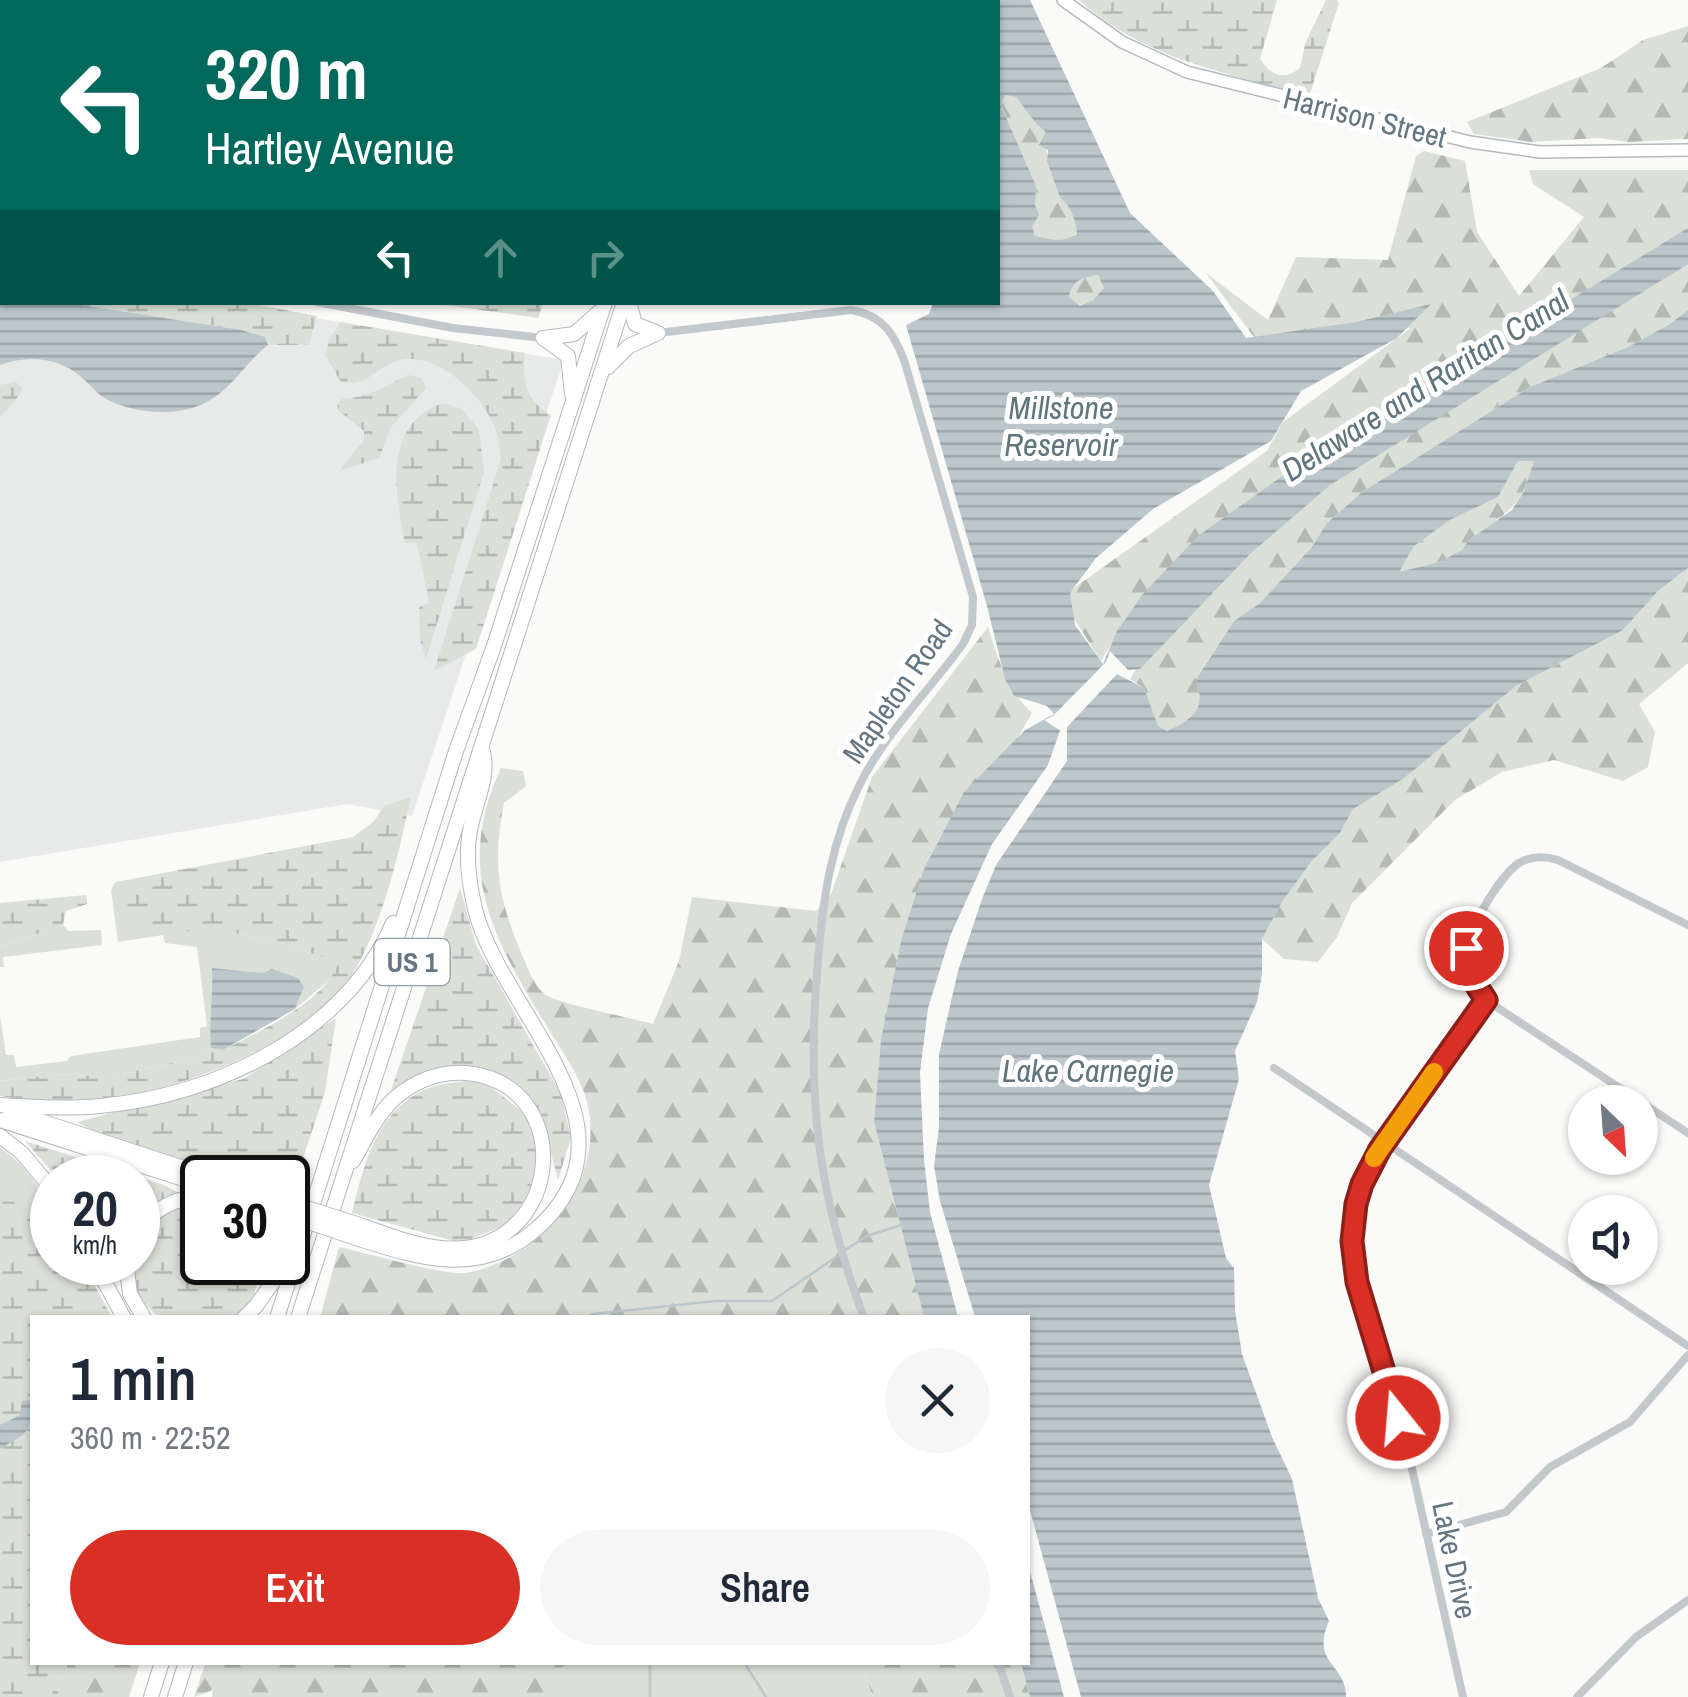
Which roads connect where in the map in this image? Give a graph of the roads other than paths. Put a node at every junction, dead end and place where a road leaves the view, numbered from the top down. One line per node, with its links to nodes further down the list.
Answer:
1 (1063, 0): 2 (street, Harrison Street)
2 (1688, 150)
3 (333, 305): 8 (street)
4 (604, 305): 8 (highway); 10 (highway, US 1)
5 (626, 305): 9 (highway, US 1)
6 (628, 305): 7 (highway)
7 (658, 333): 9 (highway); 38 (street, Mapleton Road)
8 (543, 338): 10 (highway)
9 (604, 372): 11 (highway, US 1)
10 (572, 408): 12 (highway, US 1)
11 (483, 750): 23 (highway, US 1); 28 (highway)
12 (409, 898): 16 (highway); 26 (highway, US 1)
13 (1688, 925): 14 (street)
14 (1486, 1000): 18 (street); 20 (street, Lake Drive)
15 (1274, 1068): 20 (street)
16 (0, 1106): 22 (highway)
17 (0, 1120): 24 (highway)
18 (1688, 1134)
19 (0, 1136): 21 (highway)
20 (1384, 1143): 39 (street); 41 (street, Lake Drive)
21 (30, 1163)
22 (180, 1167)
23 (344, 1174): 28 (highway); 37 (highway, US 1)
24 (180, 1178)
25 (310, 1211): 28 (highway, bridge)
26 (310, 1212)
27 (310, 1220): 28 (highway, bridge)
28 (358, 1231)
29 (106, 1285): 33 (highway)
30 (129, 1285): 34 (highway)
31 (271, 1285): 35 (highway)
32 (287, 1285): 36 (highway, US 1)
33 (122, 1315)
34 (142, 1315)
35 (247, 1315)
36 (278, 1315)
37 (299, 1315)
38 (863, 1315)
39 (1688, 1346)
40 (1688, 1355): 41 (street)
41 (1426, 1534): 49 (street, Lake Drive)
42 (1688, 1600): 50 (street)
43 (161, 1665): 46 (highway)
44 (185, 1665): 47 (highway)
45 (999, 1665): 48 (street)
46 (151, 1697)
47 (175, 1697)
48 (1010, 1697)
49 (1464, 1697)
50 (1577, 1697)

